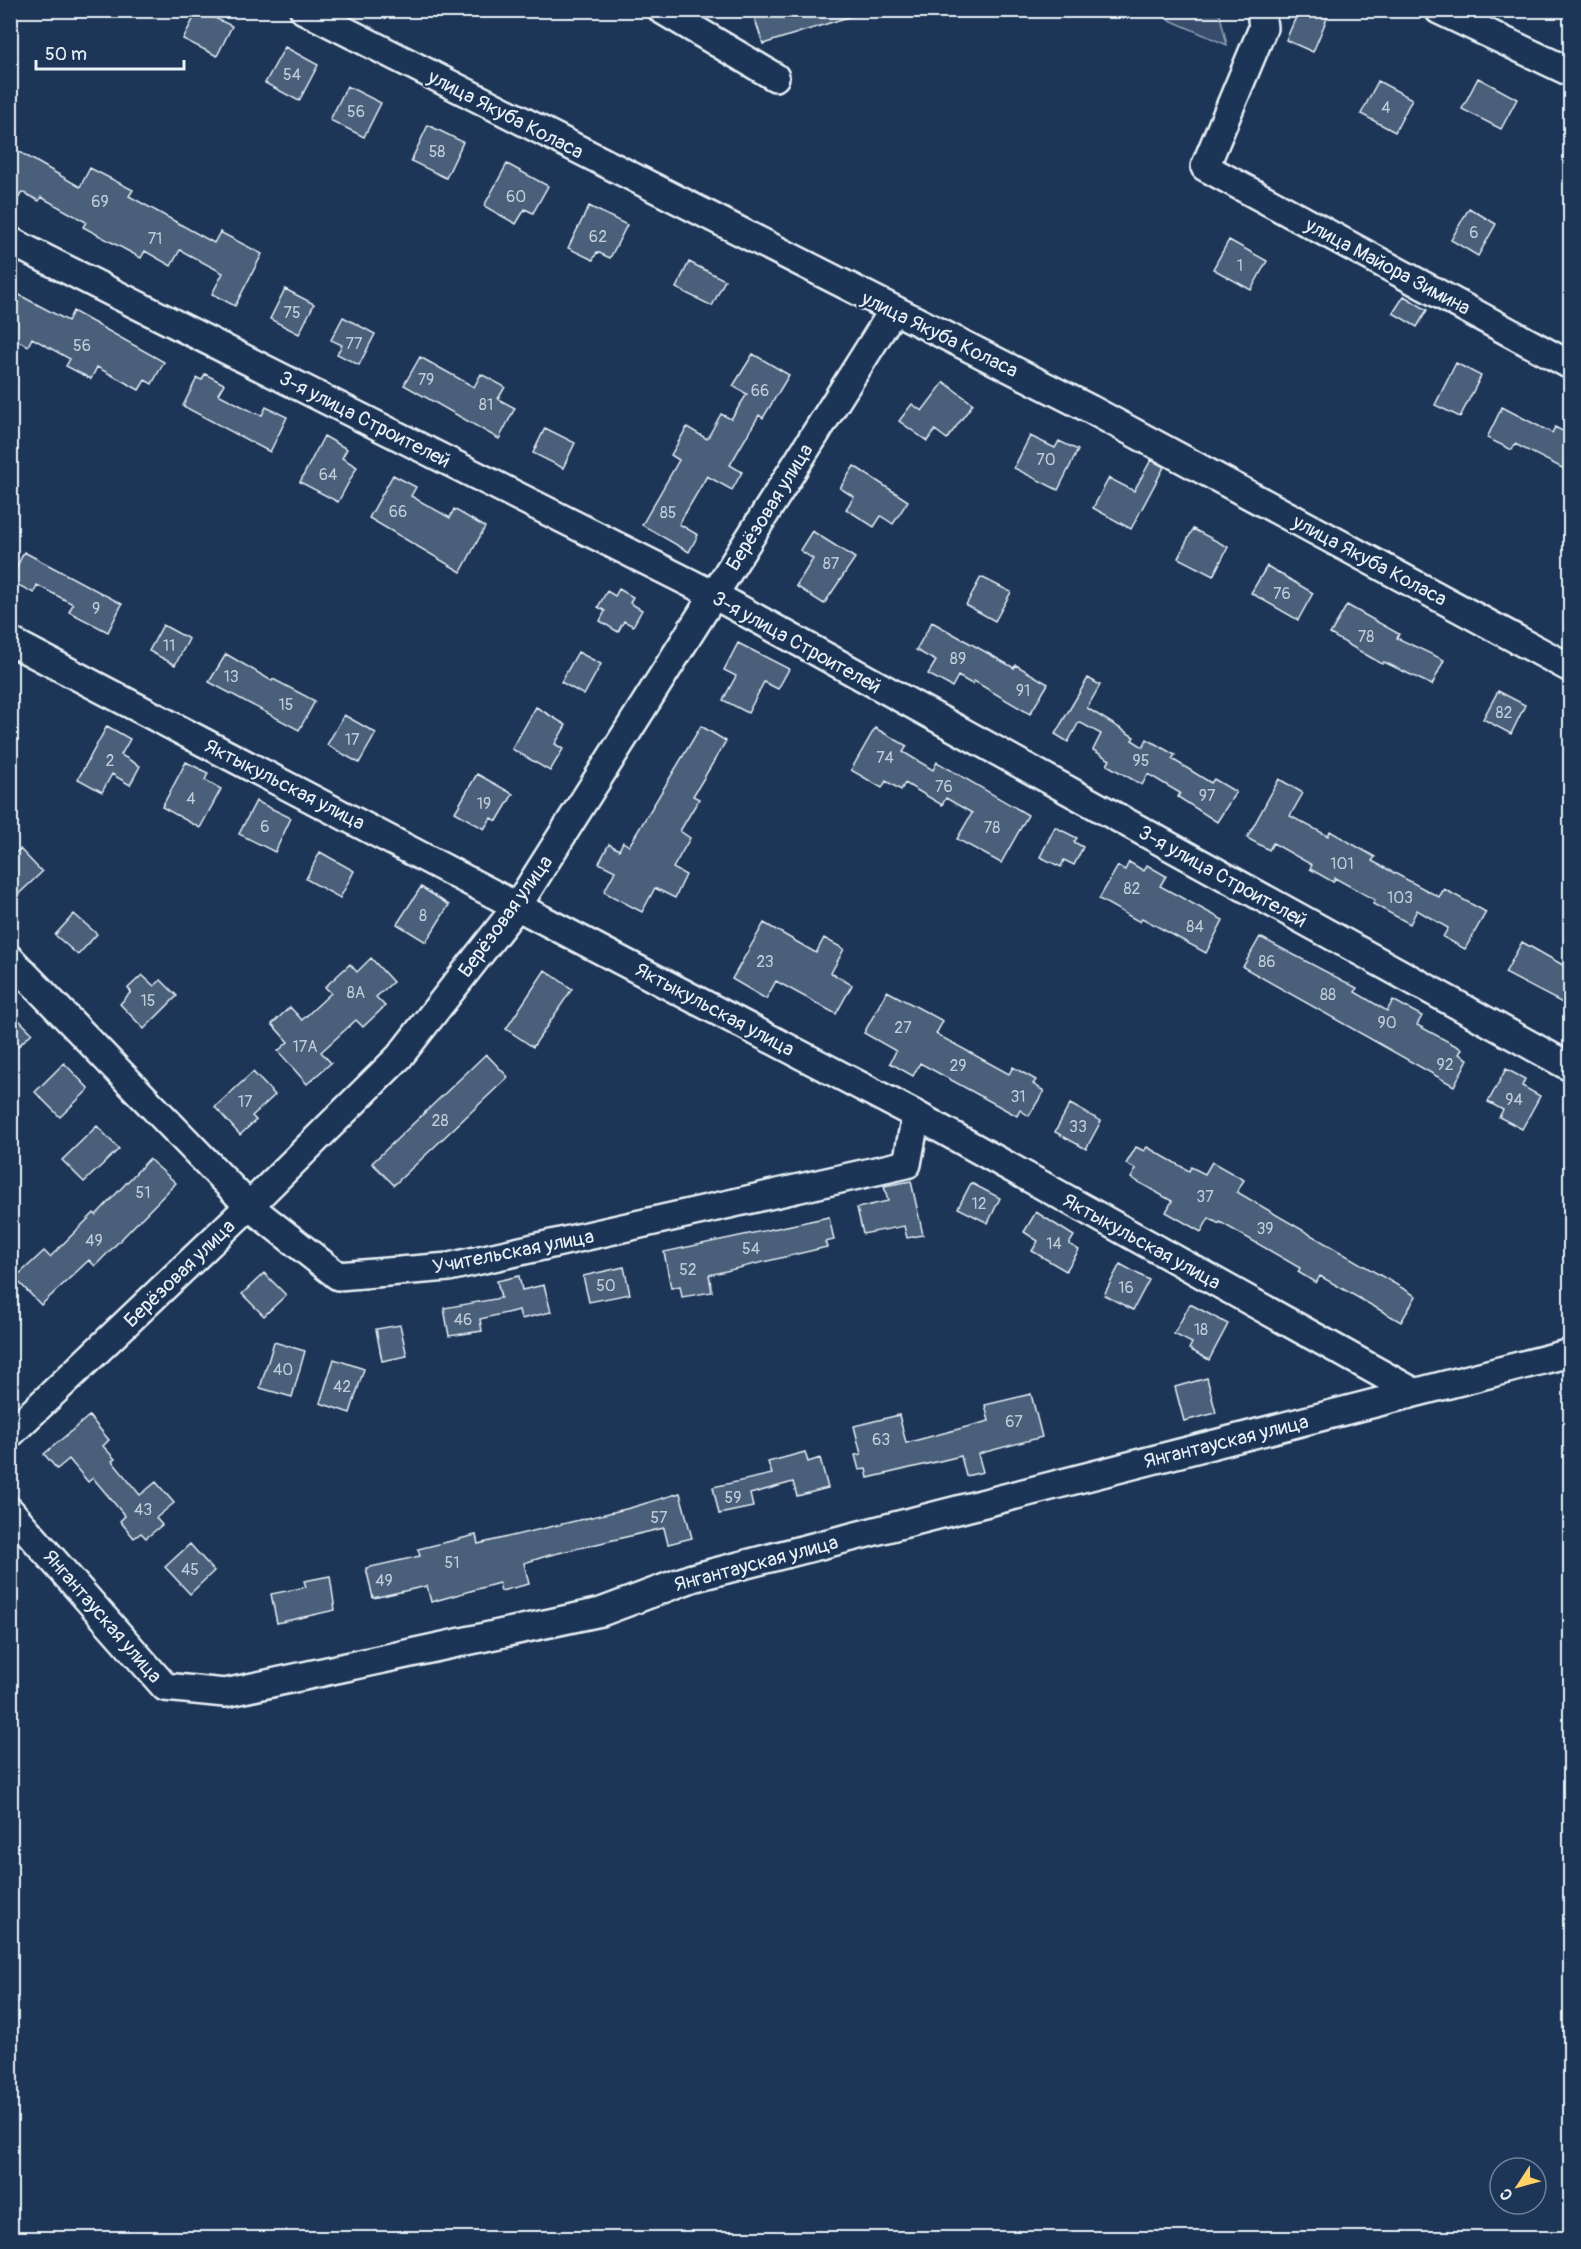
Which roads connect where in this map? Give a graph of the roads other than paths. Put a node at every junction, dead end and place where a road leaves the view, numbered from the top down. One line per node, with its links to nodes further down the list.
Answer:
1 (303, 10): 8 (street, улица Якуба Коласа)
2 (662, 10): 6 (street)
3 (1261, 10): 9 (street, улица Майора Зимина)
4 (1439, 10): 5 (street)
5 (1570, 72)
6 (775, 77)
7 (10, 241): 10 (street, 3-я улица Строителей)
8 (893, 311): 10 (street, Берёзовая улица); 12 (street, улица Якуба Коласа)
9 (1570, 365)
10 (714, 596): 13 (street, Берёзовая улица); 15 (street, 3-я улица Строителей)
11 (10, 641): 13 (street, Яктыкульская улица)
12 (1570, 668)
13 (518, 905): 16 (street, Яктыкульская улица); 17 (street, Берёзовая улица)
14 (10, 959): 17 (street, Учительская улица)
15 (1570, 1067)
16 (916, 1115): 17 (street, Учительская улица); 19 (street, Яктыкульская улица)
17 (249, 1206): 20 (street, Берёзовая улица)
18 (1570, 1353): 19 (street, Янгантауская улица)
19 (1412, 1391): 21 (street, Янгантауская улица)
20 (10, 1434)
21 (10, 1511)

